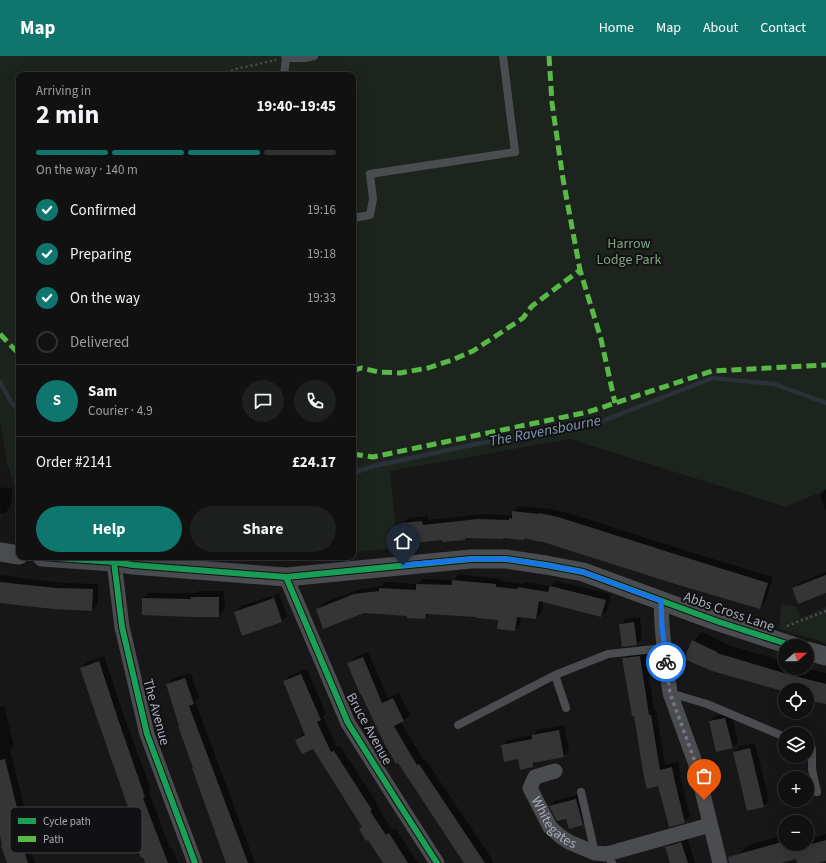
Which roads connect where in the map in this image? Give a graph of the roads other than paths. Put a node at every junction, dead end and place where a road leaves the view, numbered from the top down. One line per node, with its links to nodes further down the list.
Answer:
1 (314, 56): 3 (lane)
2 (503, 56): 5 (lane)
3 (285, 57): 4 (lane)
4 (284, 72)
5 (356, 217)
6 (0, 552): 7 (street)
7 (16, 555)
8 (85, 560): 9 (street, Abbs Cross Lane)
9 (114, 562): 10 (street, Abbs Cross Lane); 27 (street, The Avenue)
10 (286, 577): 11 (street, Abbs Cross Lane); 28 (street, Bruce Avenue)
11 (661, 601): 12 (street, Abbs Cross Lane); 13 (street)
12 (778, 641)
13 (664, 648): 16 (lane); 17 (street)
14 (814, 652): 15 (street)
15 (826, 656)
16 (556, 675): 18 (lane); 19 (lane)
17 (670, 693): 20 (lane); 25 (street)
18 (566, 708)
19 (458, 725)
20 (778, 734)
21 (812, 763): 24 (lane)
22 (555, 771): 26 (street, Whitegates)
23 (581, 792): 26 (lane)
24 (817, 792)
25 (710, 825): 26 (street); 29 (street)
26 (605, 857)
27 (195, 863)
28 (438, 863)
29 (720, 863)

